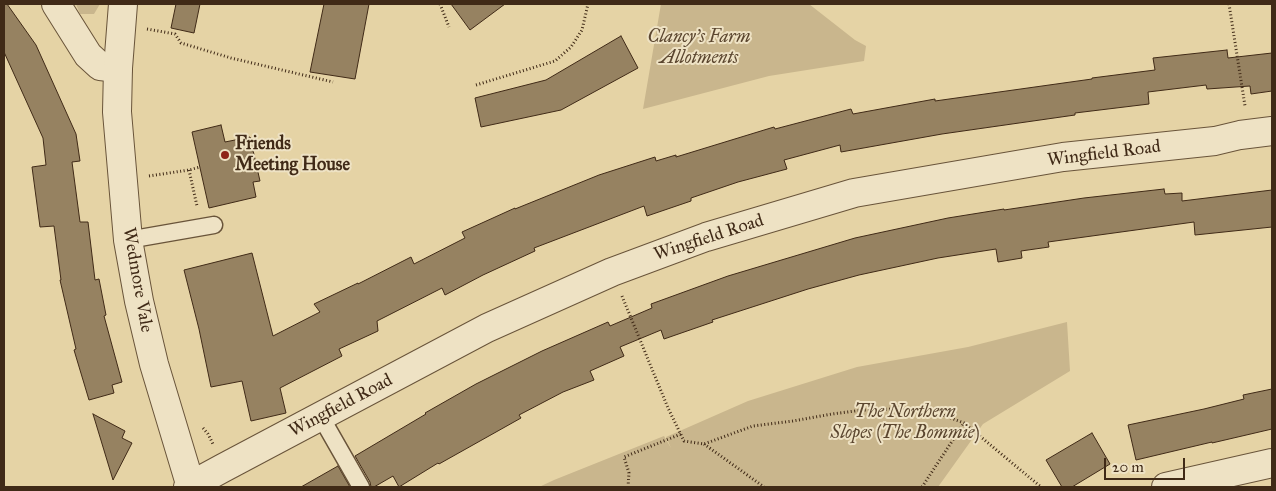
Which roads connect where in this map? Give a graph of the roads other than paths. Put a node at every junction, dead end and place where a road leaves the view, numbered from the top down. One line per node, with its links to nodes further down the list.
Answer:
1 (56, 4): 3 (street)
2 (123, 4): 3 (street, Wedmore Vale)
3 (118, 68): 6 (street, Wedmore Vale)
4 (1261, 133): 7 (street, Wingfield Road)
5 (208, 226): 6 (lane)
6 (128, 240): 9 (street, Wedmore Vale)
7 (321, 417): 9 (street, Wingfield Road); 10 (lane)
8 (1272, 463): 11 (street)
9 (190, 487)
10 (360, 487)
11 (1166, 487)

